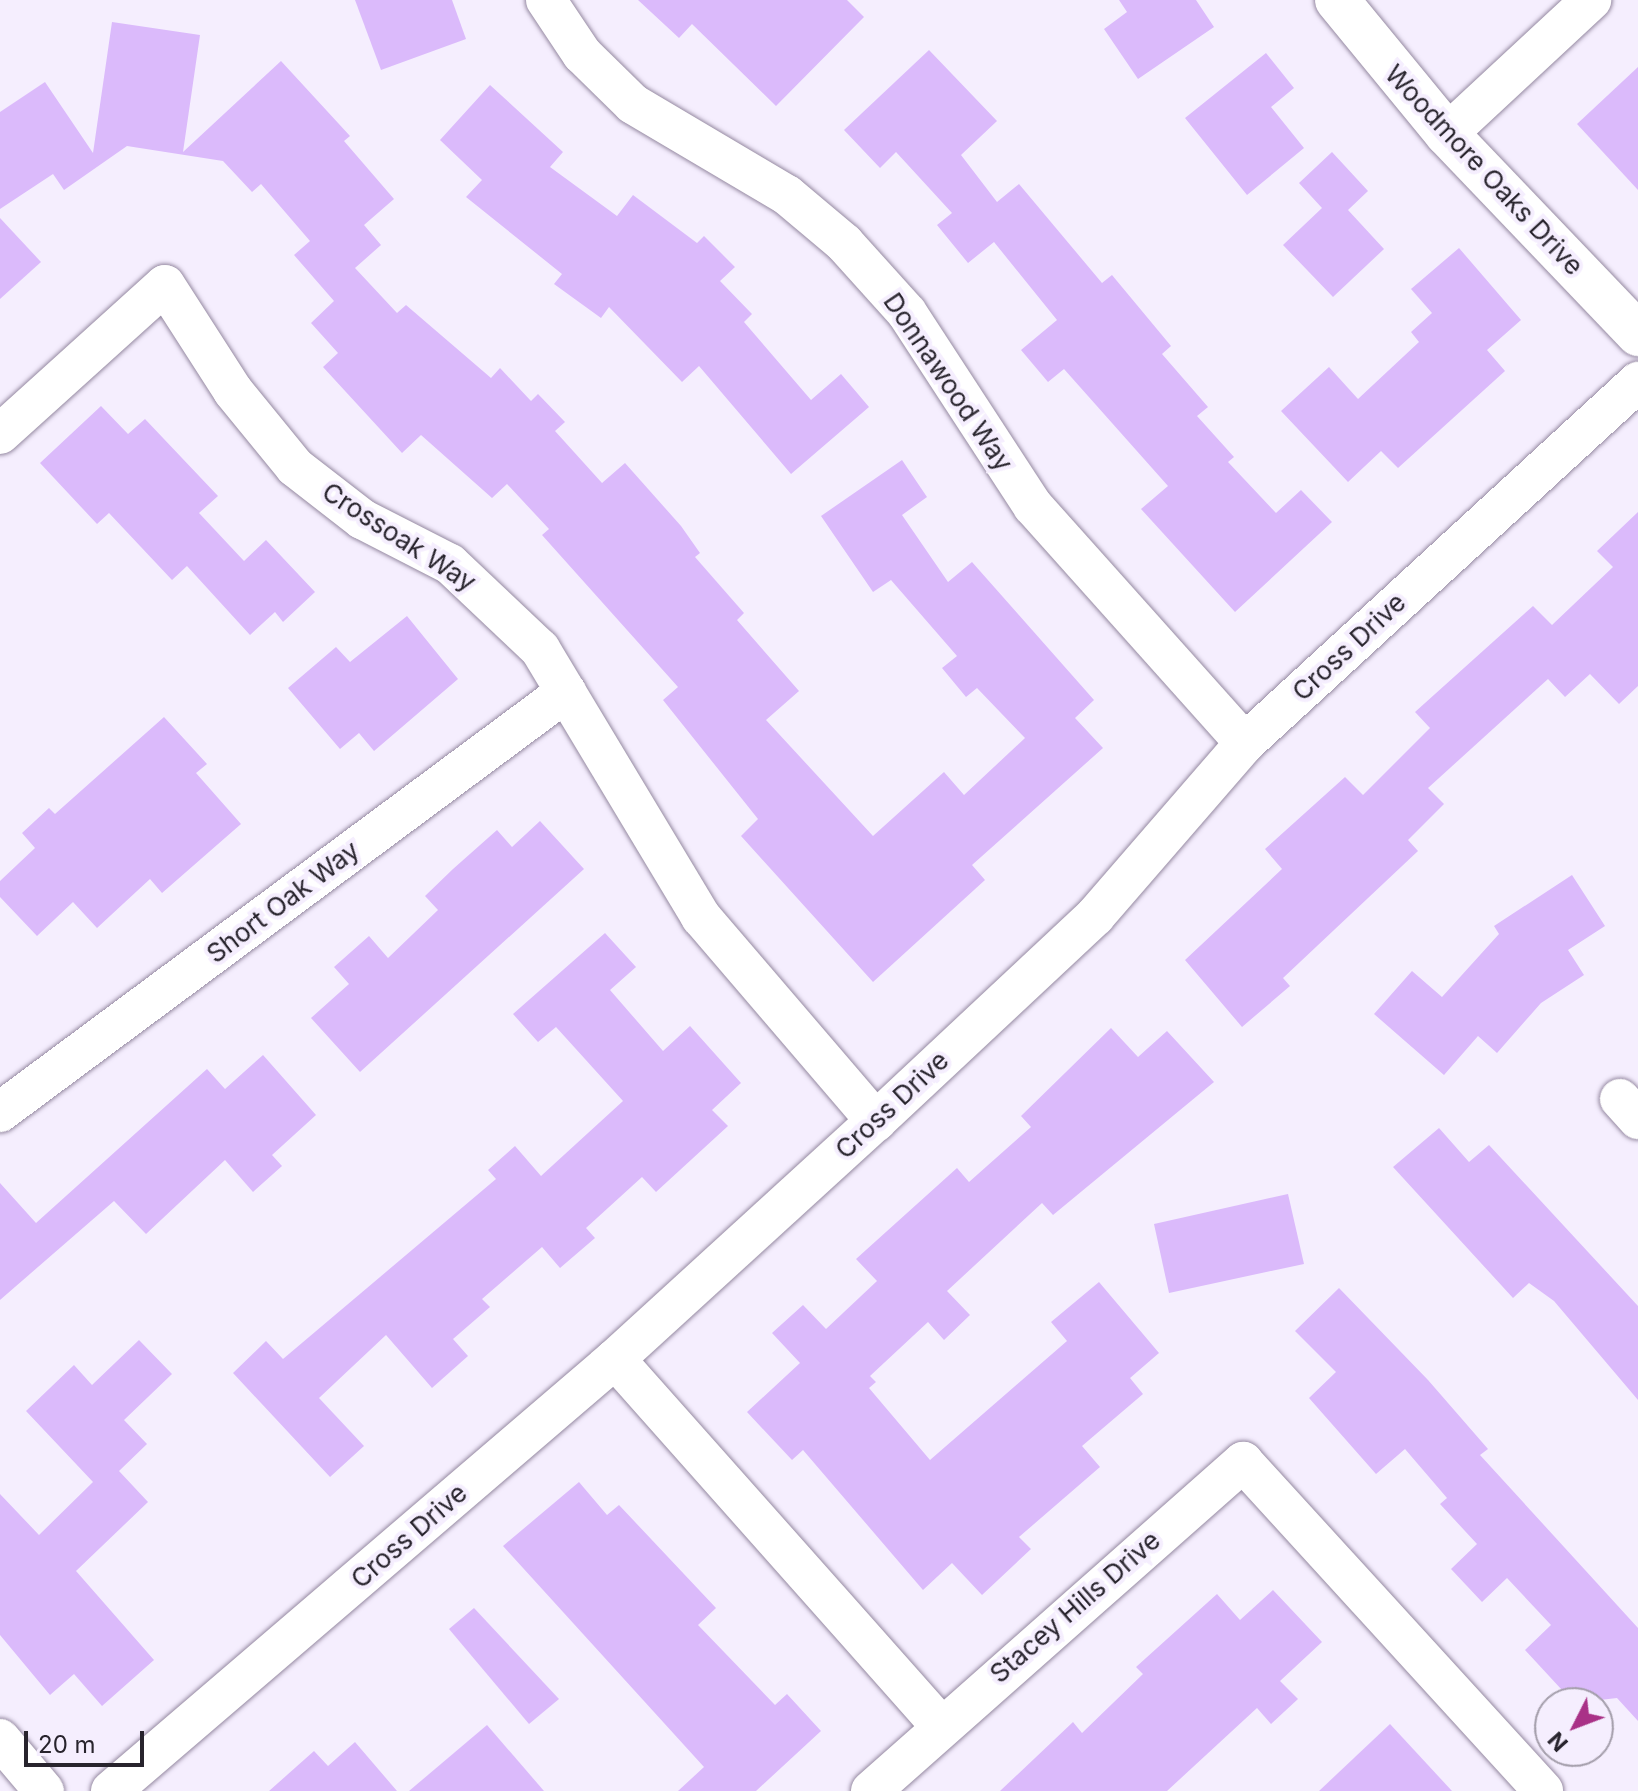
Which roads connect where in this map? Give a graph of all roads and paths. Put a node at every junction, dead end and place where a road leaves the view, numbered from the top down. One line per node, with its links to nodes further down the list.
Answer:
1 (546, 0): 9 (street, Donnawood Way)
2 (1337, 0): 4 (street, Woodmore Oaks Drive)
3 (1591, 0): 4 (street)
4 (1447, 134): 5 (street, Woodmore Oaks Drive)
5 (1638, 334)
6 (1638, 382): 9 (street, Cross Drive)
7 (0, 434): 8 (street, Crossoak Way)
8 (566, 692): 10 (street, Short Oak Way); 11 (street, Crossoak Way)
9 (1245, 743): 11 (street, Cross Drive)
10 (0, 1112)
11 (876, 1121): 12 (street, Cross Drive)
12 (615, 1359): 13 (street); 16 (street, Cross Drive)
13 (939, 1724): 17 (street); 18 (street, Stacey Hills Drive)
14 (0, 1739): 15 (street)
15 (44, 1791)
16 (111, 1791)
17 (871, 1791)
18 (1543, 1791)

